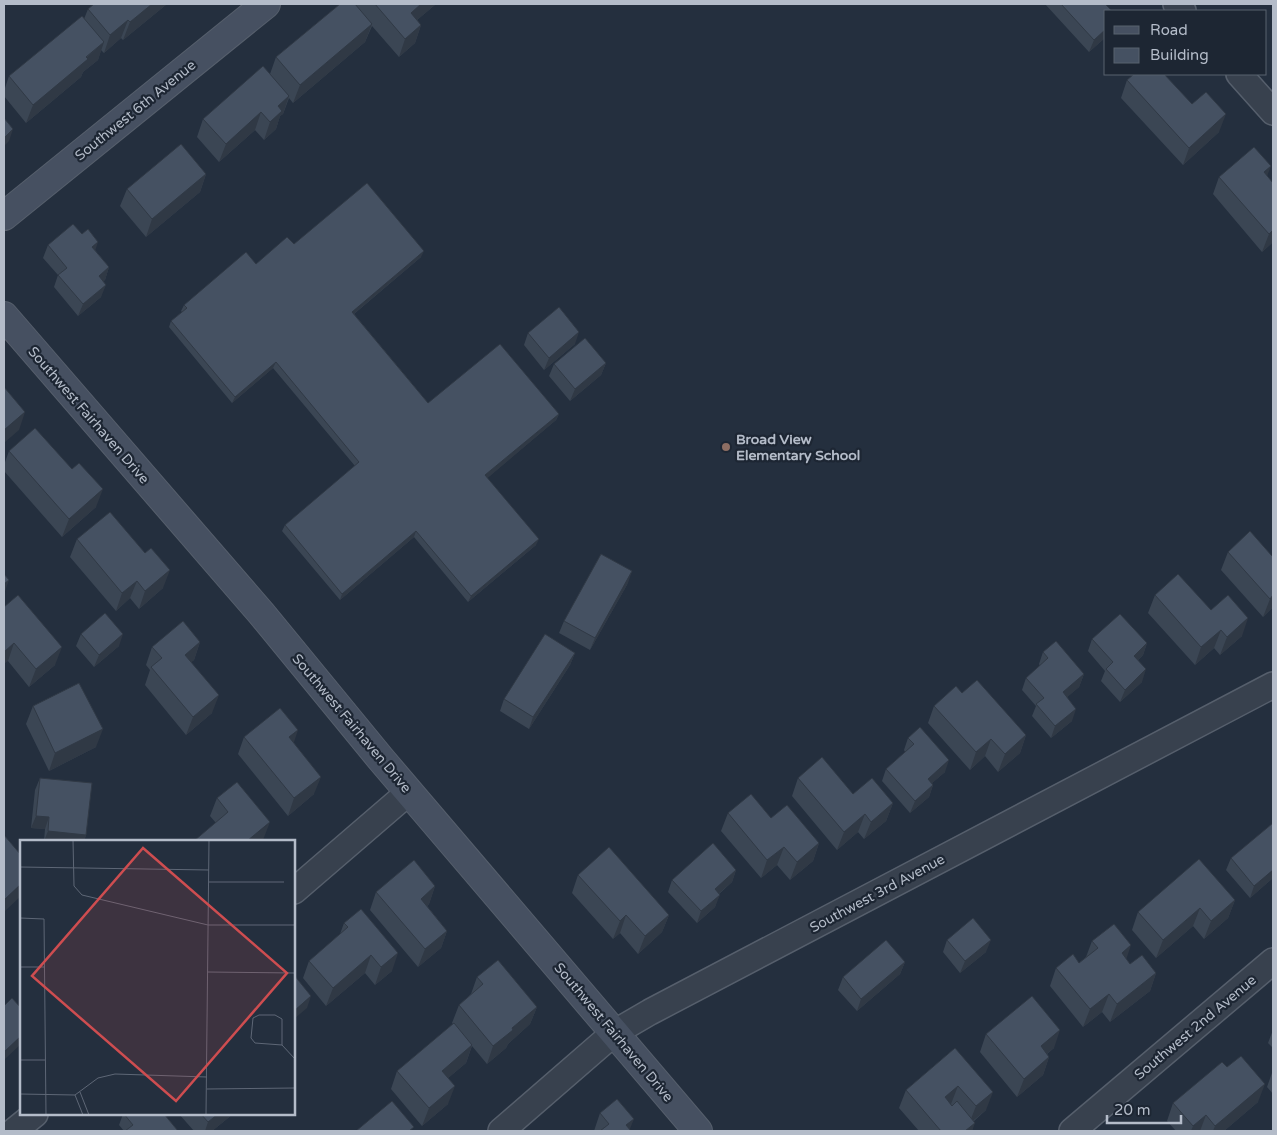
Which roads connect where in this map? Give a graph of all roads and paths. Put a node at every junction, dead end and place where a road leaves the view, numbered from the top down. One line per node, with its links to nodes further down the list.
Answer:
1 (266, 4): 4 (street, Southwest 6th Avenue)
2 (1240, 75): 3 (street)
3 (1269, 98)
4 (4, 216)
5 (4, 316): 7 (street, Southwest Fairhaven Drive)
6 (1273, 685): 10 (street, Southwest 3rd Avenue)
7 (409, 792): 8 (street); 10 (street, Southwest Fairhaven Drive)
8 (295, 890)
9 (1273, 961): 15 (street, Southwest 2nd Avenue)
10 (614, 1033): 13 (street, Southwest 3rd Avenue); 14 (street, Southwest Fairhaven Drive)
11 (34, 1115): 12 (street)
12 (14, 1131)
13 (501, 1131)
14 (698, 1131)
15 (1072, 1131)

